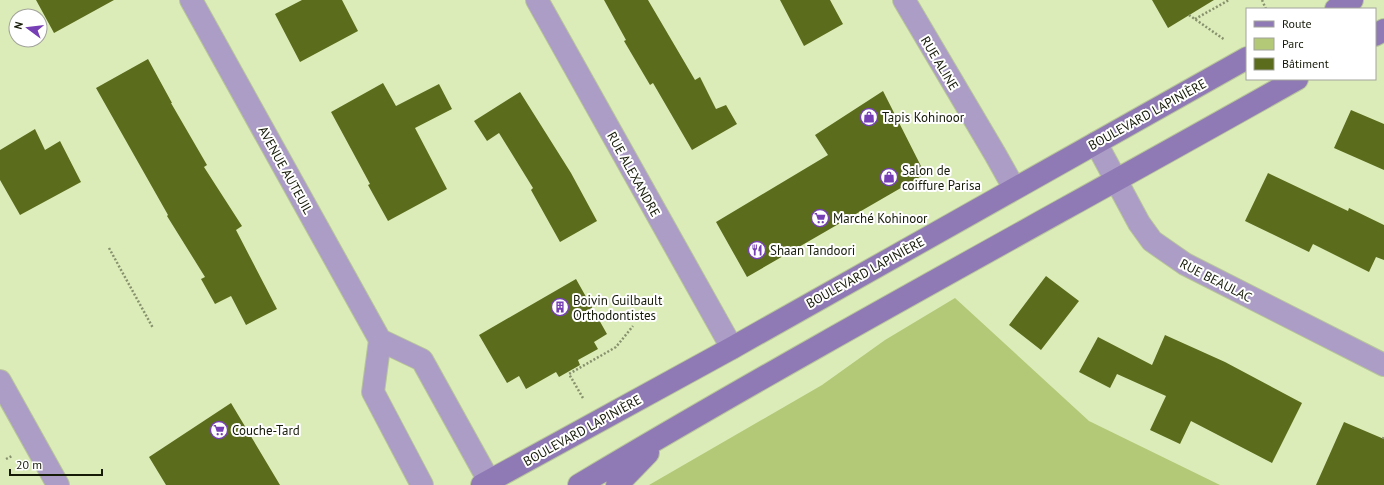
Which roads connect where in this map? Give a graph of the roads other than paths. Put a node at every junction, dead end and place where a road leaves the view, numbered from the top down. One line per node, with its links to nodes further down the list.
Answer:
1 (191, 0): 11 (street, AVENUE AUTEUIL)
2 (537, 0): 12 (street, RUE ALEXANDRE)
3 (904, 0): 10 (street, RUE ALINE)
4 (1352, 0): 5 (main road)
5 (1338, 8)
6 (1246, 59): 8 (main road, BOULEVARD LAPINIÈRE)
7 (1295, 80): 9 (main road)
8 (1096, 143): 9 (street, RUE BEAULAC); 10 (main road, BOULEVARD LAPINIÈRE)
9 (1117, 181): 13 (street, RUE BEAULAC); 15 (main road)
10 (1014, 188): 12 (main road, BOULEVARD LAPINIÈRE)
11 (380, 340): 16 (street); 18 (street)
12 (732, 348): 16 (main road, BOULEVARD LAPINIÈRE)
13 (1384, 365)
14 (0, 381): 17 (street)
15 (669, 431): 19 (main road); 20 (main road)
16 (488, 484)
17 (58, 485)
18 (422, 485)
19 (579, 485)
20 (617, 485)

